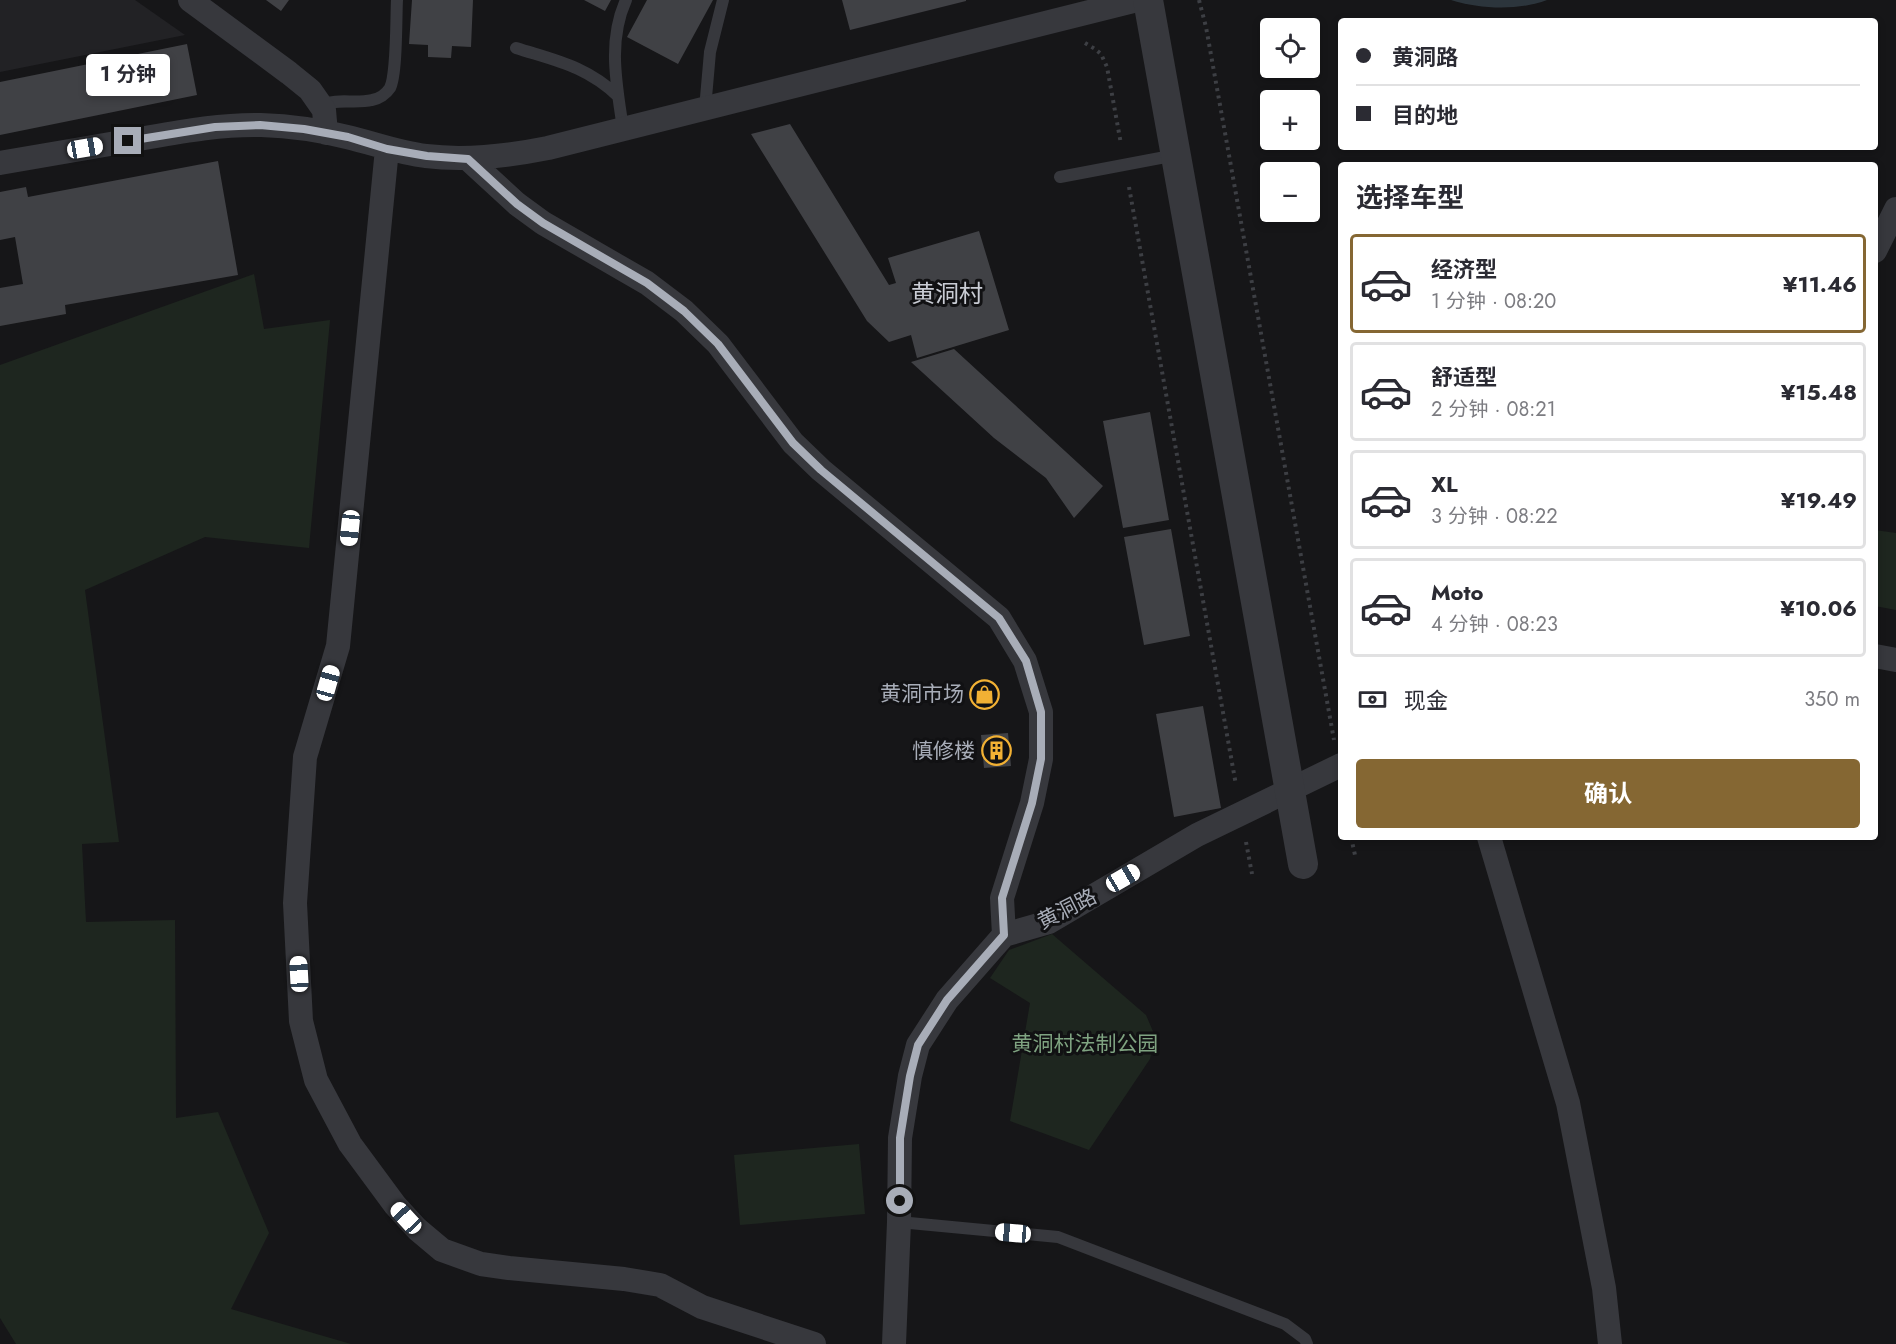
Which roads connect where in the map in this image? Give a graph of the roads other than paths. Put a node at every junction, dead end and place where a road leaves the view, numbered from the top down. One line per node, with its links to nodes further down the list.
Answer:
1 (190, 0): 9 (street)
2 (397, 0): 9 (lane)
3 (626, 0): 8 (lane)
4 (723, 0): 10 (lane)
5 (1137, 0): 10 (street)
6 (1148, 0): 14 (street)
7 (516, 48): 8 (lane)
8 (618, 96): 11 (lane)
9 (321, 105): 12 (street)
10 (705, 109): 11 (street)
11 (622, 129): 15 (street)
12 (326, 133): 13 (street); 16 (street)
13 (387, 149): 15 (street); 27 (street)
14 (1176, 155): 17 (lane); 24 (street)
15 (468, 159): 25 (street)
16 (0, 163)
17 (1060, 177)
18 (1896, 209): 19 (street)
19 (1878, 245)
20 (1878, 657): 21 (street)
21 (1896, 660)
22 (1338, 755): 25 (street, 黄洞路)
23 (1489, 840): 30 (street)
24 (1303, 864)
25 (1004, 935): 26 (street)
26 (899, 1222): 28 (street); 29 (lane)
27 (814, 1344)
28 (894, 1344)
29 (1307, 1344)
30 (1610, 1344)

